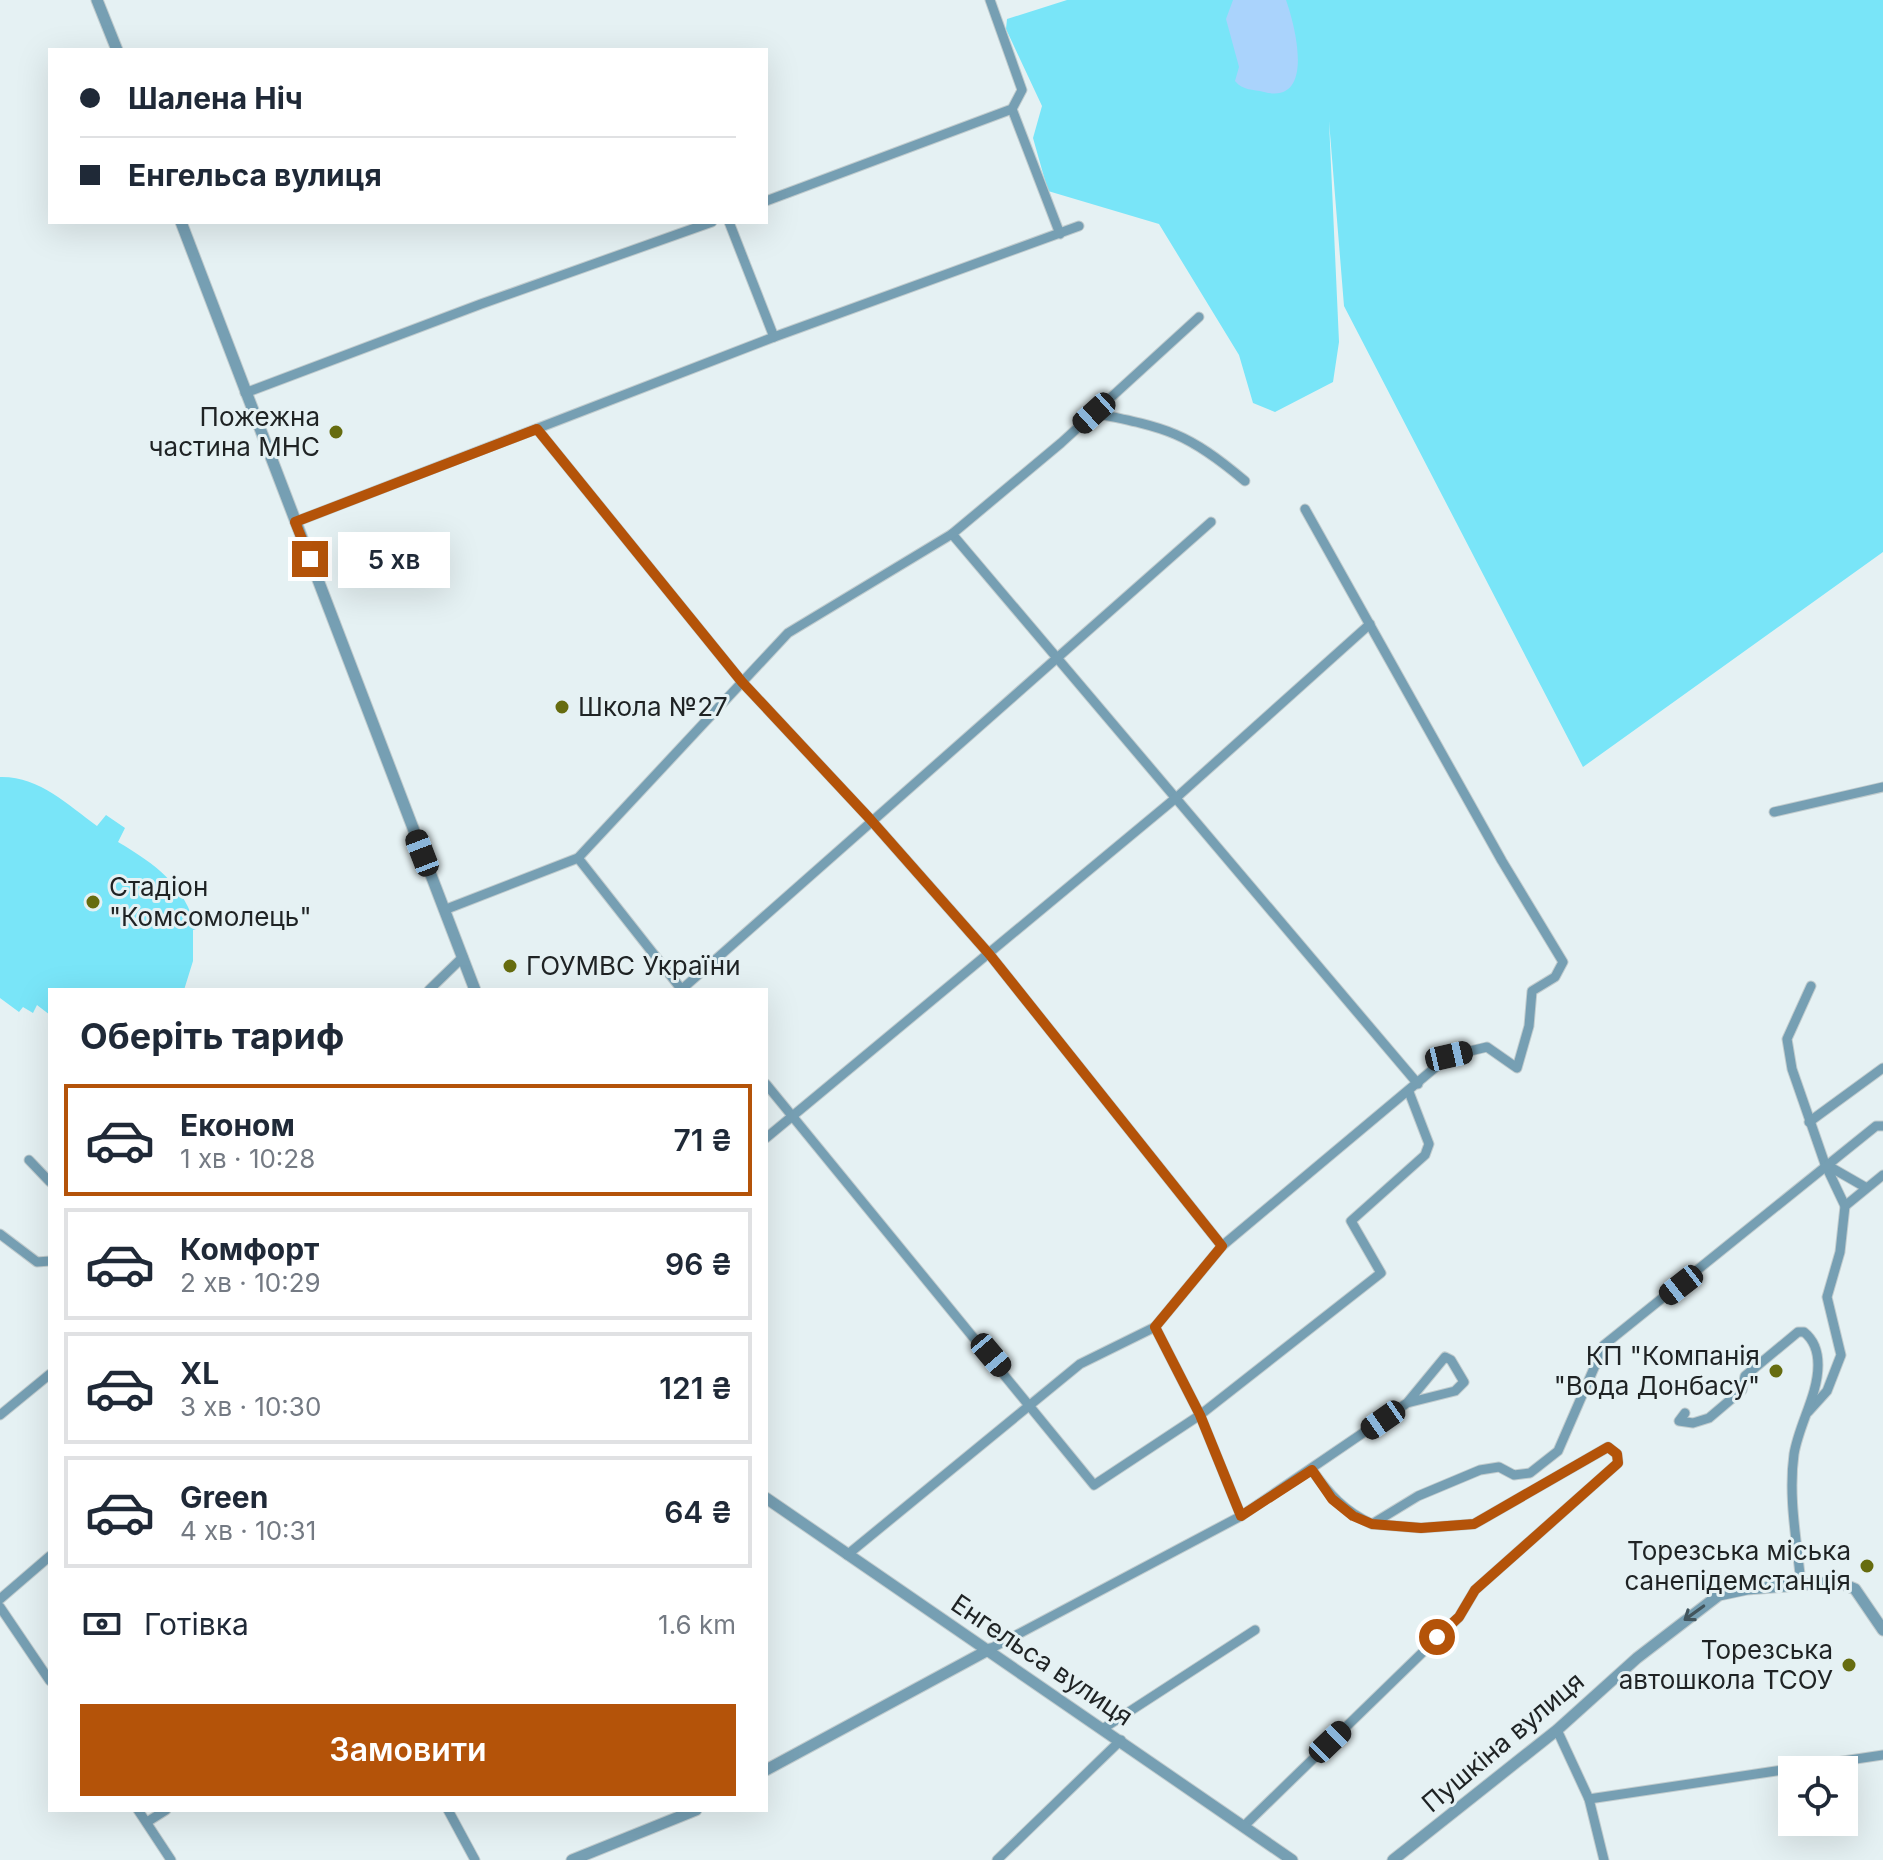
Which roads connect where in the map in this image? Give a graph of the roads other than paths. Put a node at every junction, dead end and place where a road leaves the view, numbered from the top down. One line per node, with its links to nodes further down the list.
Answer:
1 (97, 0): 3 (street)
2 (990, 0): 4 (street)
3 (116, 48)
4 (1012, 109): 5 (street); 10 (street)
5 (768, 200)
6 (182, 224): 13 (street)
7 (706, 224): 13 (street)
8 (730, 224): 12 (street)
9 (1079, 226): 10 (street)
10 (1060, 234): 12 (street)
11 (1199, 317): 14 (street)
12 (774, 337): 15 (street)
13 (245, 393): 18 (street)
14 (1094, 413): 16 (street); 20 (street)
15 (537, 429): 18 (street); 23 (street)
16 (1245, 481)
17 (1305, 509): 21 (street)
18 (295, 522): 29 (street)
19 (1211, 522): 22 (street)
20 (952, 534): 22 (street); 23 (street)
21 (1370, 624): 25 (street); 38 (street)
22 (1058, 656): 25 (street); 27 (street)
23 (742, 682): 27 (street); 28 (street)
24 (1883, 787): 26 (street)
25 (1177, 797): 30 (street); 38 (street)
26 (1774, 812)
27 (870, 819): 30 (street); 36 (street)
28 (578, 858): 29 (street); 35 (street)
29 (444, 910): 31 (street)
30 (990, 955): 41 (street); 52 (street)
31 (463, 957): 33 (street); 34 (street)
32 (1811, 986): 42 (street)
33 (431, 988)
34 (474, 988)
35 (680, 988)
36 (684, 988)
37 (1883, 1068): 42 (street)
38 (1418, 1084): 40 (street)
39 (768, 1086): 41 (street)
40 (1409, 1092): 52 (street); 60 (street)
41 (794, 1116): 44 (street); 56 (street)
42 (1809, 1122): 46 (street)
43 (1883, 1126): 46 (street)
44 (768, 1136)
45 (29, 1160): 48 (street)
46 (1825, 1164): 49 (street); 50 (street); 65 (street)
47 (1883, 1175): 49 (street)
48 (48, 1180)
49 (1865, 1187): 50 (street)
50 (1845, 1206): 61 (street)
51 (0, 1234): 53 (street)
52 (1222, 1246): 54 (street)
53 (48, 1261)
54 (1155, 1327): 56 (street); 60 (street)
55 (48, 1376): 59 (street)
56 (1030, 1403): 60 (street); 66 (street)
57 (1407, 1403): 57 (street); 62 (street)
58 (1685, 1413): 61 (street)
59 (0, 1415)
60 (1200, 1415): 64 (street)
61 (1806, 1415): 68 (street)
62 (1312, 1470): 64 (street); 65 (street)
63 (768, 1499): 66 (street, Енгельса вулиця)
64 (1241, 1516): 73 (street)
65 (1372, 1524): 86 (street)
66 (847, 1555): 73 (street, Енгельса вулиця)
67 (48, 1558): 69 (street)
68 (1801, 1584): 72 (street, Пушкіна вулиця); 76 (street, Пушкіна вулиця, one-way to 76)
69 (0, 1599)
70 (0, 1607): 74 (street)
71 (1255, 1630): 75 (street)
72 (1883, 1630)
73 (990, 1649): 75 (street, Енгельса вулиця); 79 (street)
74 (48, 1678)
75 (1104, 1728): 77 (street, Енгельса вулиця)
76 (1557, 1730): 80 (street); 92 (street, Пушкіна вулиця)
77 (1121, 1740): 86 (street, Енгельса вулиця); 90 (street)
78 (1883, 1755): 80 (street)
79 (768, 1769)
80 (1589, 1799): 93 (street)
81 (140, 1812): 85 (street)
82 (163, 1812): 85 (street)
83 (449, 1812): 88 (street)
84 (691, 1812): 89 (street)
85 (147, 1822): 87 (street)
86 (1244, 1826): 91 (street, Енгельса вулиця)
87 (171, 1860)
88 (475, 1860)
89 (572, 1860)
90 (997, 1860)
91 (1292, 1860)
92 (1393, 1860)
93 (1604, 1860)

